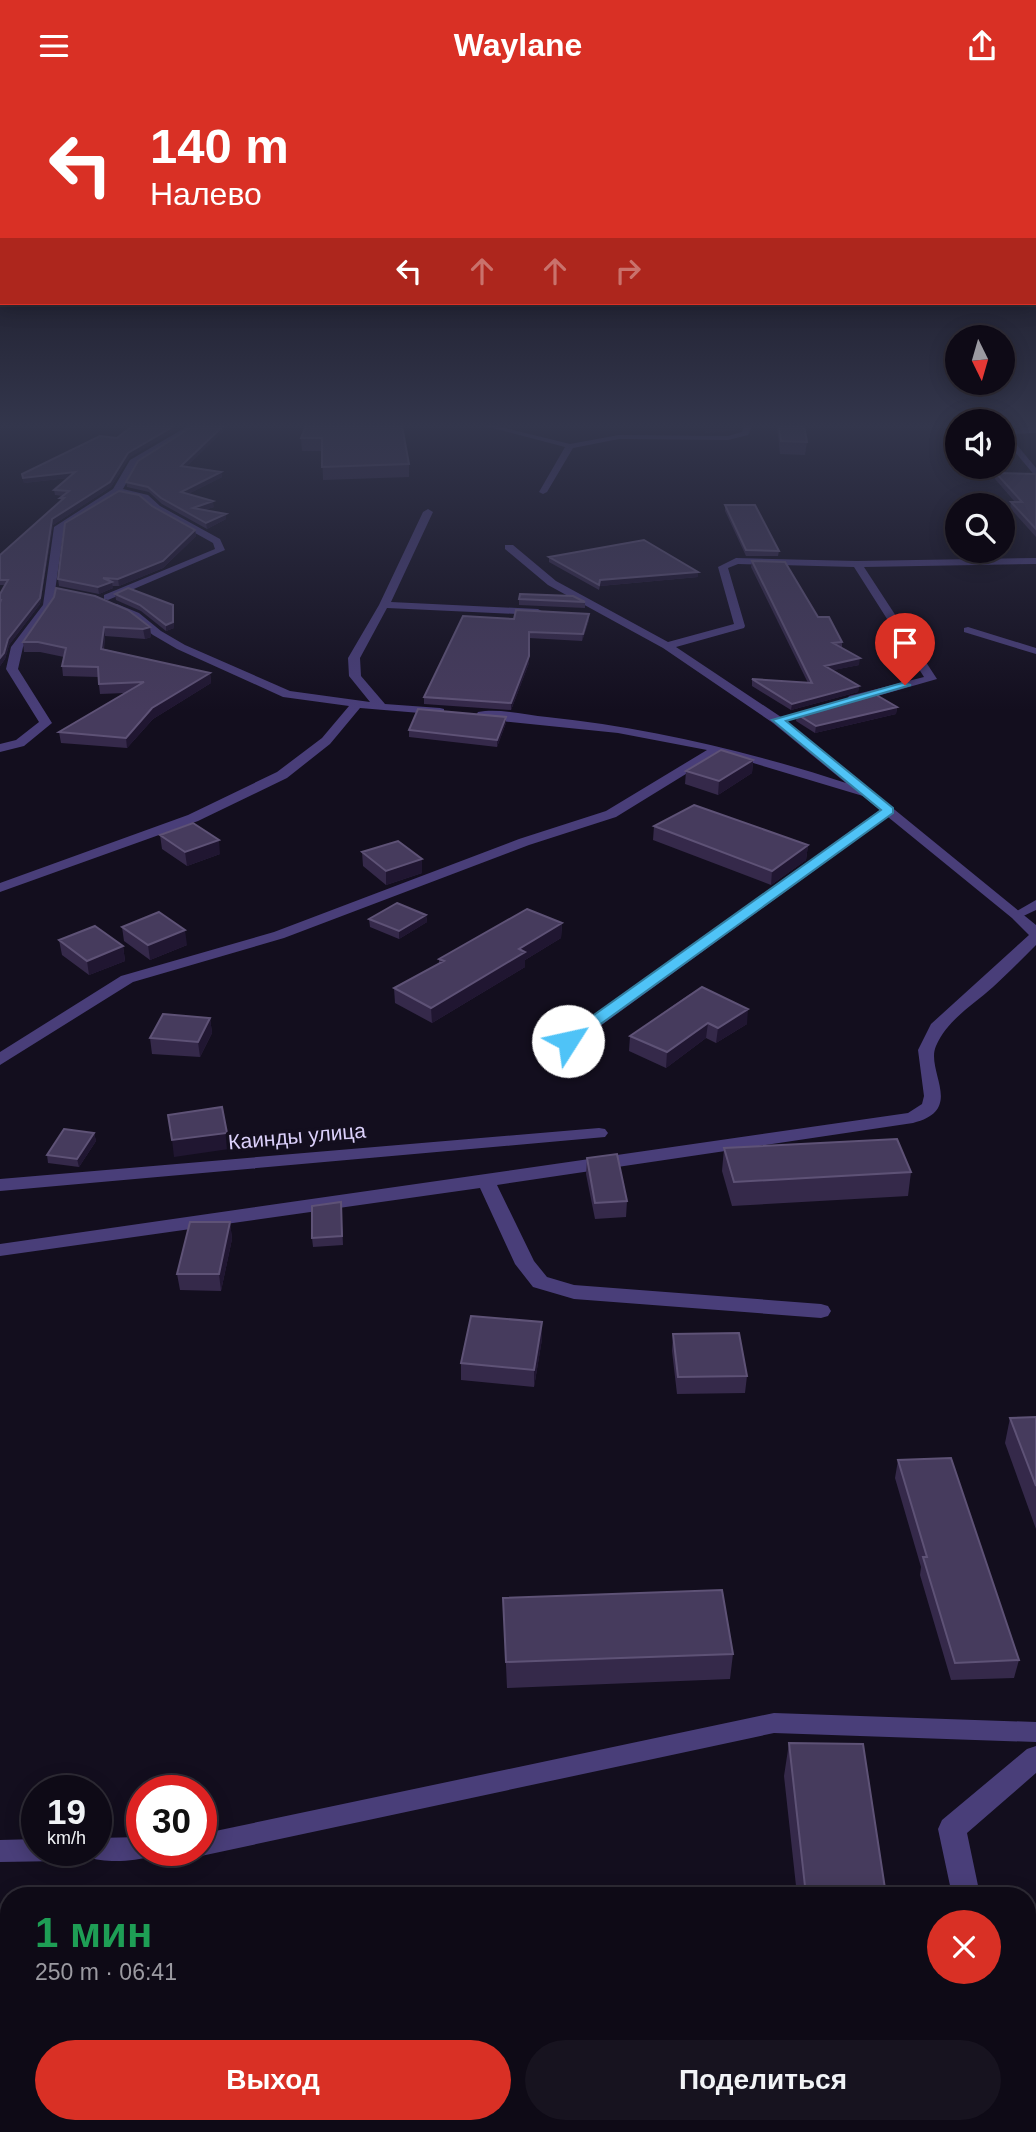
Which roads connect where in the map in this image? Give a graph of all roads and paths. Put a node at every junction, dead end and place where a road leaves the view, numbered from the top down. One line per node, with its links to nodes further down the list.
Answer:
1 (68, 521): 19 (street)
2 (181, 521): 15 (street)
3 (424, 521): 7 (street)
4 (509, 547): 10 (street)
5 (1036, 561): 6 (street)
6 (857, 564): 12 (street); 14 (street)
7 (384, 605): 8 (street); 16 (street)
8 (545, 612)
9 (585, 614): 10 (street)
10 (612, 615): 12 (street)
11 (968, 631): 13 (lane)
12 (667, 646): 21 (street)
13 (1036, 651)
14 (841, 702)
15 (357, 704): 16 (street); 23 (street)
16 (381, 707): 17 (street)
17 (449, 712)
18 (463, 713): 20 (street)
19 (0, 748)
20 (718, 749): 21 (street); 28 (street)
21 (865, 793): 22 (street)
22 (889, 810): 25 (street); 27 (street)
23 (0, 888)
24 (1036, 904): 25 (lane)
25 (1017, 915): 26 (street)
26 (1036, 935): 30 (street)
27 (568, 1041)
28 (0, 1060)
29 (598, 1133): 31 (street, Каинды улица)
30 (486, 1181): 32 (street); 33 (street)
31 (0, 1185)
32 (0, 1250)
33 (821, 1311)
34 (1036, 1732): 36 (lane)
35 (1036, 1757): 39 (street)
36 (217, 1842)
37 (0, 1851): 38 (lane)
38 (21, 1851)
39 (964, 1887)

